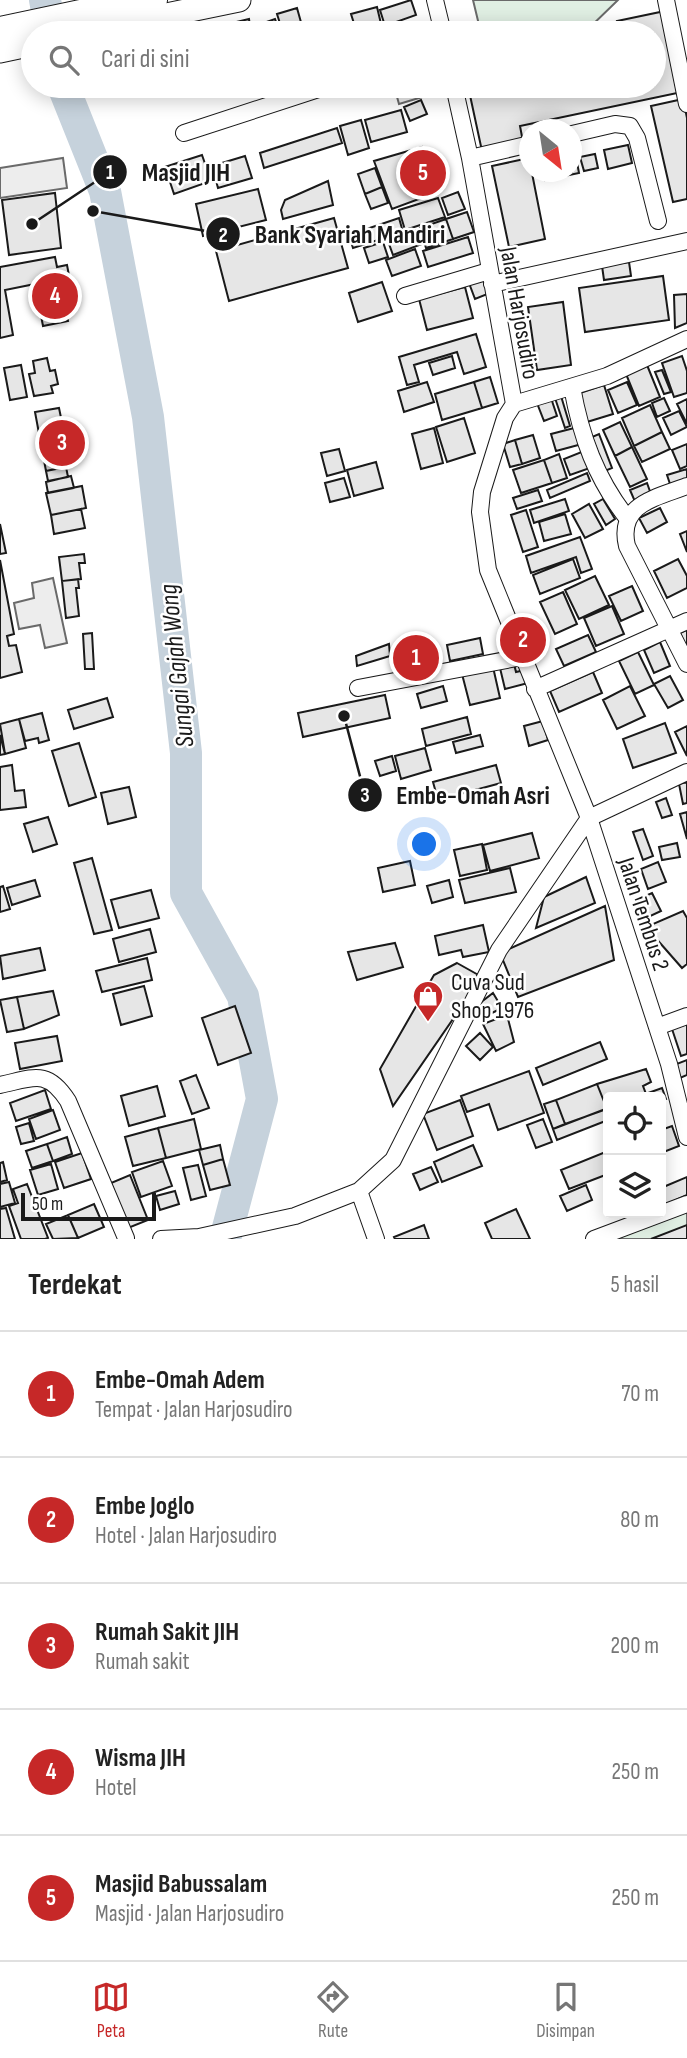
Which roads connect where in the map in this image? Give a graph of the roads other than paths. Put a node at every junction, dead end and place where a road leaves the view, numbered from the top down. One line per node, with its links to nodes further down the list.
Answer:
1 (56, 0): 6 (highway)
2 (152, 0): 7 (highway)
3 (239, 0): 8 (street)
4 (435, 0): 9 (street)
5 (666, 0): 16 (street)
6 (23, 21)
7 (101, 21)
8 (112, 21)
9 (440, 21)
10 (21, 22): 12 (highway)
11 (21, 33): 12 (highway)
12 (1, 35): 13 (street)
13 (21, 41)
14 (290, 98): 17 (street)
15 (457, 98): 20 (street, Jalan Harjosudiro)
16 (687, 104)
17 (184, 132)
18 (582, 132): 21 (street)
19 (519, 147): 20 (street)
20 (470, 158): 23 (street, Jalan Harjosudiro)
21 (658, 221)
22 (687, 241): 23 (street)
23 (491, 278): 24 (street); 27 (street, Jalan Harjosudiro)
24 (405, 296)
25 (687, 341): 26 (street)
26 (572, 387): 27 (street); 29 (street)
27 (514, 404): 32 (street, Jalan Harjosudiro)
28 (687, 486): 29 (street)
29 (627, 518): 31 (street)
30 (687, 621): 31 (street)
31 (670, 628): 33 (street); 35 (street)
32 (522, 657): 34 (street); 35 (street, Jalan Harjosudiro)
33 (687, 664)
34 (358, 688)
35 (535, 689): 37 (street, Jalan Harjosudiro)
36 (687, 772): 37 (street)
37 (589, 818): 39 (street, Jalan Tembus 2); 42 (street)
38 (687, 1016): 39 (street)
39 (657, 1027): 41 (street, Jalan Tembus 2)
40 (0, 1085): 44 (street)
41 (687, 1137)
42 (359, 1191): 45 (street); 46 (street)
43 (687, 1204): 47 (street)
44 (128, 1239)
45 (161, 1239)
46 (376, 1239)
47 (594, 1239)

